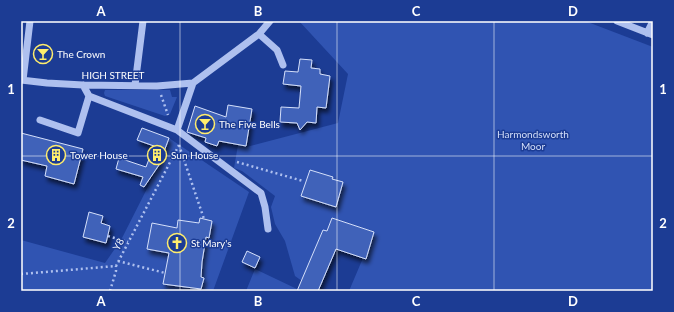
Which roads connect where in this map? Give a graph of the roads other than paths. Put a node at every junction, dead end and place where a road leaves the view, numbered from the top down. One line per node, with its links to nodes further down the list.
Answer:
1 (30, 21): 9 (street)
2 (143, 21): 12 (street)
3 (270, 21): 6 (street)
4 (617, 21): 7 (street)
5 (653, 21): 7 (street)
6 (259, 34): 8 (street); 10 (street)
7 (650, 34)
8 (283, 65)
9 (22, 80): 11 (street, HIGH STREET)
10 (193, 84): 12 (street, HIGH STREET); 15 (street)
11 (83, 85): 12 (street, HIGH STREET); 13 (street)
12 (135, 85)
13 (89, 96): 14 (street); 15 (street)
14 (40, 120)
15 (175, 129): 16 (street)
16 (268, 229)

